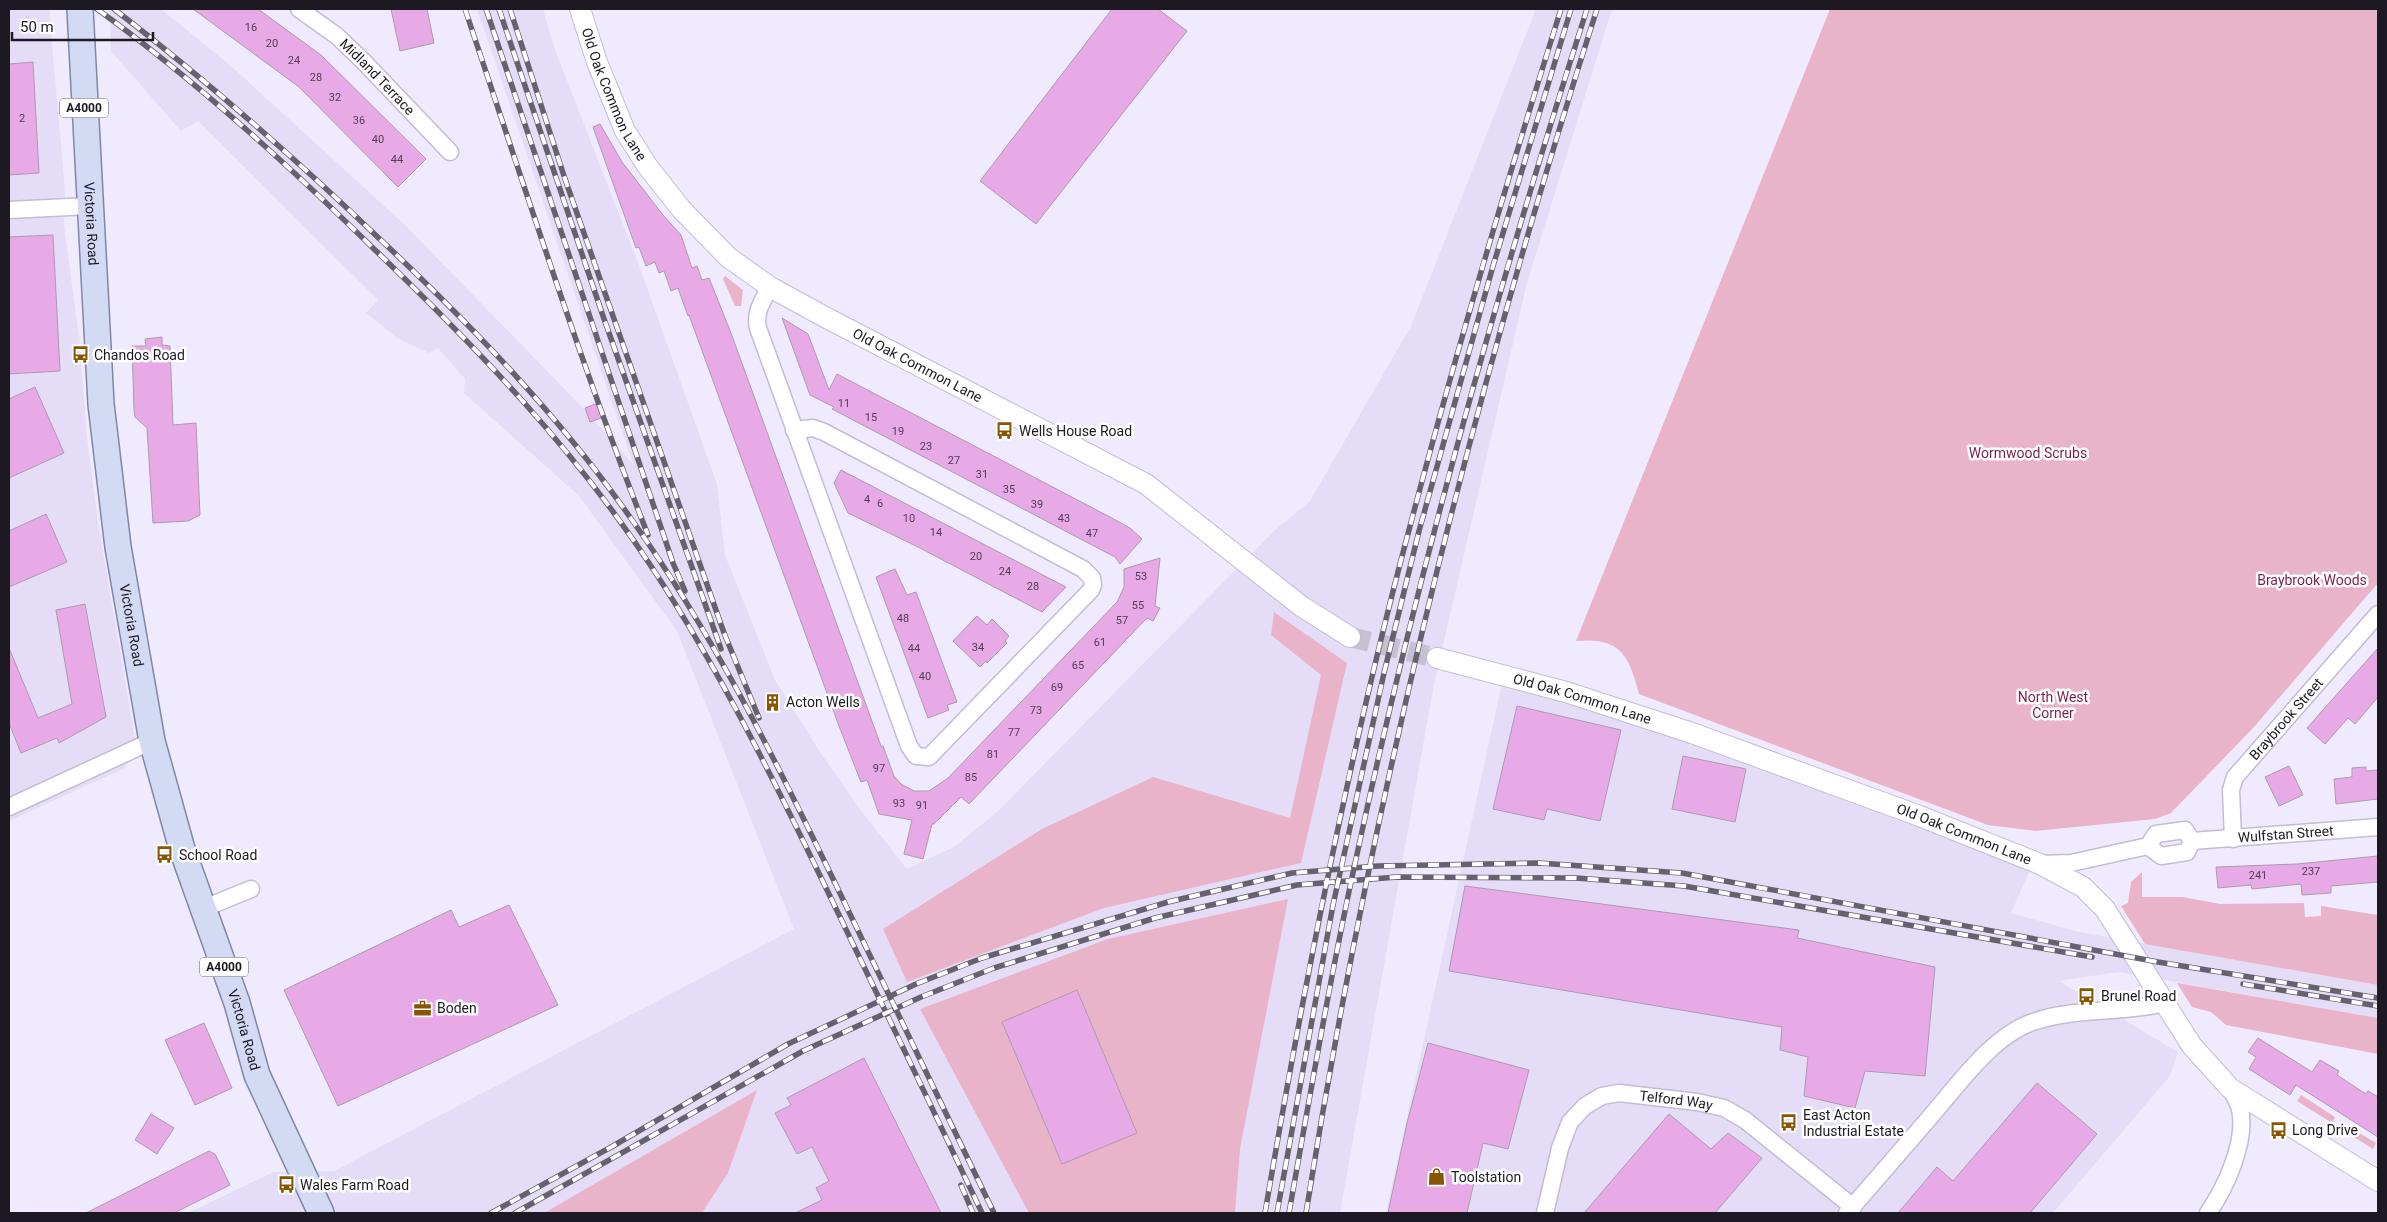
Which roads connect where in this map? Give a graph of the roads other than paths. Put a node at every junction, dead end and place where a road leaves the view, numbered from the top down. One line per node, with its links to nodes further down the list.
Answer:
1 (80, 9): 5 (main road, Victoria Road / A4000)
2 (299, 9): 4 (street, Midland Terrace)
3 (580, 9): 7 (street, Old Oak Common Lane)
4 (450, 152)
5 (89, 206): 6 (street); 12 (main road, Victoria Road / A4000)
6 (9, 210)
7 (770, 287): 8 (street); 10 (street, Old Oak Common Lane)
8 (794, 430): 8 (street)
9 (2378, 614): 15 (street, Braybrook Street)
10 (1350, 638)
11 (1437, 658): 18 (street, Old Oak Common Lane)
12 (152, 741): 13 (street); 20 (main road, Victoria Road / A4000)
13 (9, 808)
14 (2378, 827): 15 (street, Wulfstan Street)
15 (2233, 839): 16 (street, Wulfstan Street)
16 (2192, 841): 17 (street); 17 (street)
17 (2148, 846): 18 (street)
18 (2040, 864): 21 (street, Old Oak Common Lane)
19 (250, 889): 20 (street)
20 (202, 910): 25 (main road, Victoria Road / A4000)
21 (2164, 1003): 22 (street, Old Oak Common Lane); 24 (street)
22 (2230, 1088): 23 (street, Old Oak Common Lane); 27 (street)
23 (2378, 1181)
24 (1850, 1210): 26 (street, Telford Way)
25 (321, 1213)
26 (1545, 1213)
27 (2208, 1213)

